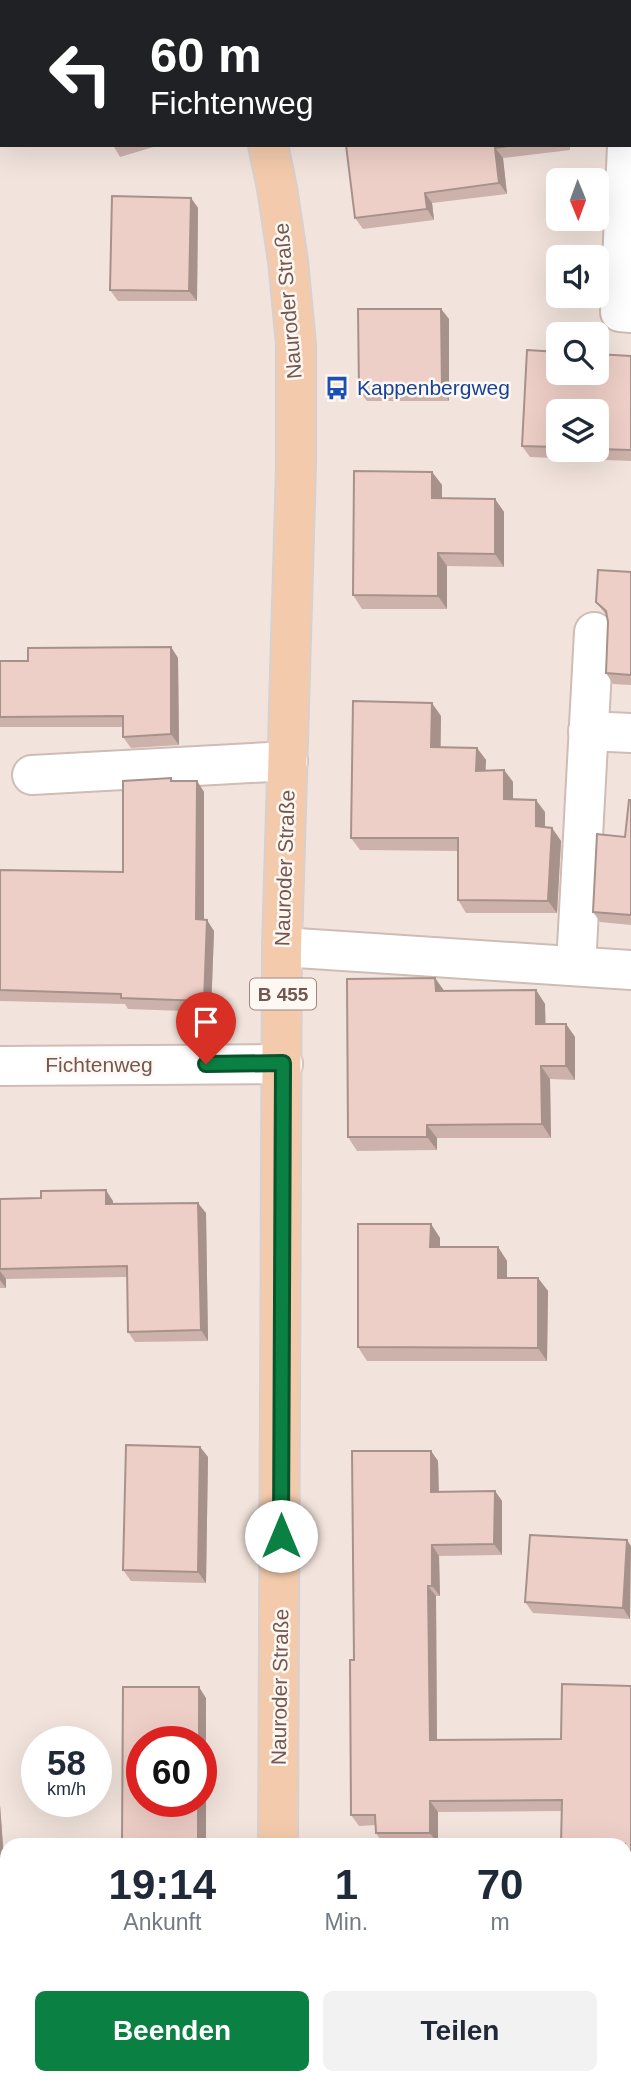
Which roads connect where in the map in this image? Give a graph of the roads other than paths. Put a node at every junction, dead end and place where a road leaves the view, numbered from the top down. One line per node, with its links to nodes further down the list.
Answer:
1 (268, 147): 7 (main road, Nauroder Straße / B 455)
2 (627, 147): 3 (street)
3 (631, 313)
4 (594, 632): 5 (street)
5 (588, 731): 6 (street); 10 (street)
6 (631, 733)
7 (288, 761): 8 (street); 9 (main road, Nauroder Straße / B 455)
8 (32, 775)
9 (282, 947): 10 (street); 12 (main road, Nauroder Straße / B 455)
10 (576, 966): 11 (street)
11 (631, 970)
12 (283, 1063): 13 (street, Fichtenweg); 14 (main road, Nauroder Straße / B 455)
13 (0, 1066)
14 (278, 1838)

